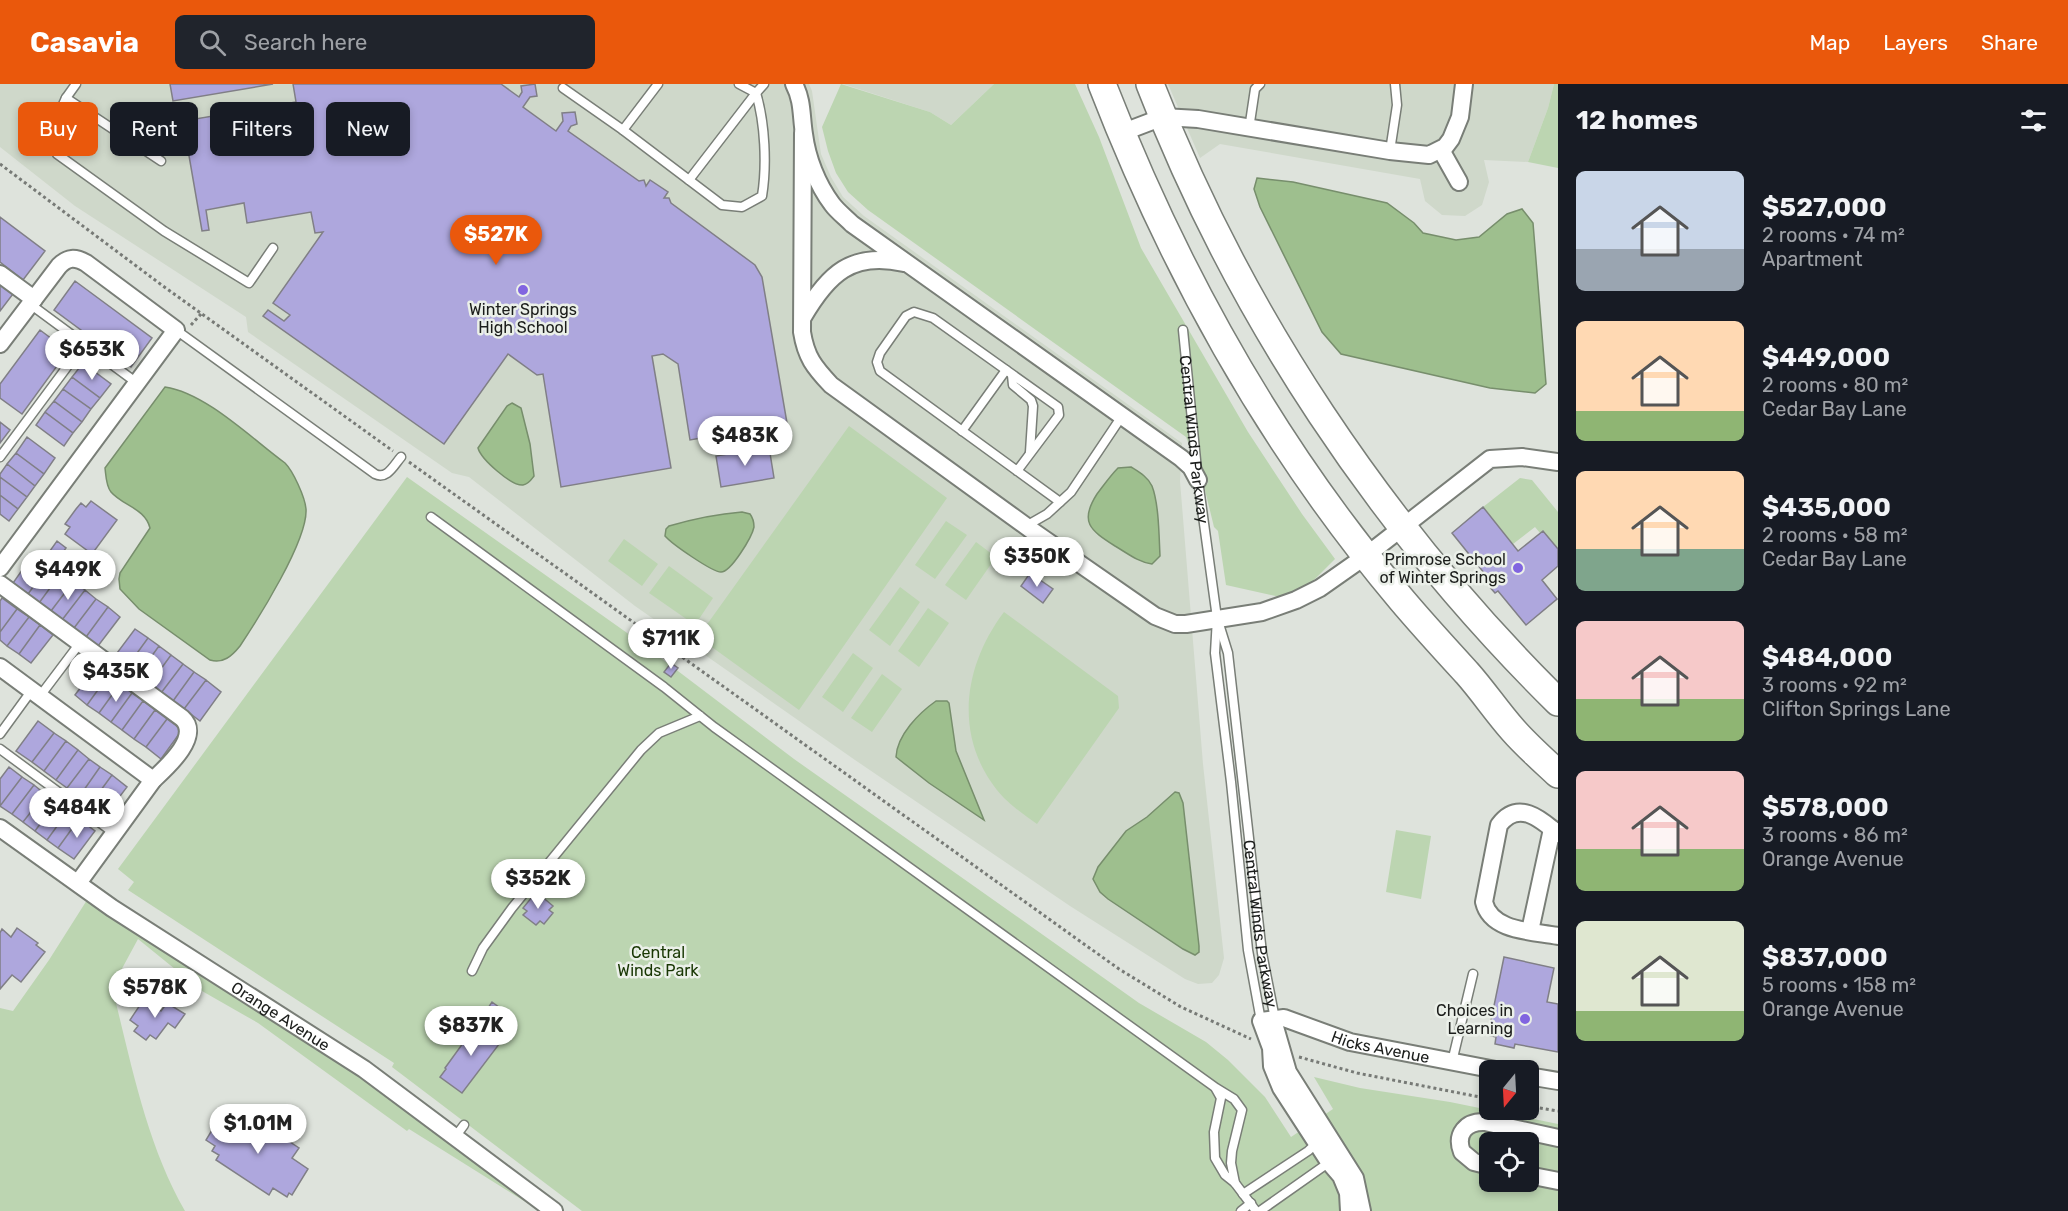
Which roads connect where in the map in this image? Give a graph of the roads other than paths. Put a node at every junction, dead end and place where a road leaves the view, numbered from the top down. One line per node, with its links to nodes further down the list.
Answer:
1 (75, 84): 13 (lane)
2 (658, 84): 16 (lane)
3 (739, 84): 12 (lane)
4 (764, 84): 12 (lane)
5 (794, 84): 17 (street)
6 (1102, 84): 18 (main road)
7 (1150, 84): 14 (main road)
8 (1395, 84): 20 (lane)
9 (1464, 84): 19 (street)
10 (562, 85): 16 (lane)
11 (1256, 86): 15 (lane)
12 (756, 93): 22 (lane); 22 (lane)
13 (66, 98): 21 (lane); 24 (lane)
14 (1163, 117): 15 (street); 18 (street); 46 (main road)
15 (1249, 129): 20 (street)
16 (623, 130): 22 (lane)
17 (803, 133): 25 (street); 28 (street)
18 (1121, 133): 47 (main road)
19 (1441, 150): 20 (street); 23 (street)
20 (1390, 152)
21 (161, 161)
22 (689, 180)
23 (1459, 182)
24 (273, 248)
25 (908, 264): 28 (street); 35 (street)
26 (0, 274): 27 (street)
27 (32, 301): 29 (street); 31 (street); 32 (lane)
28 (802, 320): 45 (street)
29 (176, 330): 34 (street); 38 (lane)
30 (1183, 330): 42 (lane, Central Winds Parkway)
31 (0, 344)
32 (84, 344): 34 (lane); 39 (lane)
33 (1009, 372): 36 (lane); 36 (lane); 37 (lane); 37 (lane)
34 (137, 383): 48 (street)
35 (1122, 416): 42 (street); 43 (lane)
36 (962, 431): 41 (lane)
37 (1030, 454): 41 (lane)
38 (401, 457)
39 (0, 458)
40 (1558, 462): 46 (street)
41 (1017, 471): 43 (lane)
42 (1198, 480): 50 (lane, Central Winds Parkway)
43 (1060, 502): 45 (lane)
44 (431, 517): 55 (lane)
45 (1026, 526): 50 (street)
46 (1403, 527): 47 (street); 54 (main road)
47 (1366, 555): 50 (street); 58 (main road)
48 (0, 568)
49 (0, 584): 51 (street)
50 (1217, 618): 68 (lane, Central Winds Parkway); 68 (lane, Central Winds Parkway)
51 (80, 642): 53 (lane); 59 (street)
52 (0, 667): 53 (street)
53 (36, 693): 56 (lane); 59 (street)
54 (1558, 702)
55 (700, 716): 66 (lane); 73 (lane)
56 (0, 734)
57 (0, 749): 62 (lane)
58 (1558, 774)
59 (153, 780): 62 (street)
60 (0, 828): 63 (street, Orange Avenue)
61 (1555, 831): 64 (street); 64 (street)
62 (114, 833): 63 (street)
63 (78, 883): 85 (street, Orange Avenue)
64 (1530, 931): 65 (street)
65 (1558, 936)
66 (472, 971)
67 (1473, 974): 69 (lane)
68 (1268, 1020): 69 (street, Hicks Avenue); 77 (street, Central Winds Parkway)
69 (1452, 1062): 70 (street, Hicks Avenue)
70 (1479, 1067)
71 (1539, 1078): 72 (street)
72 (1558, 1082)
73 (1216, 1088): 82 (lane); 82 (lane)
74 (1531, 1132): 79 (street)
75 (1539, 1134): 76 (street)
76 (1558, 1138)
77 (1322, 1139): 78 (street, Central Winds Parkway); 83 (lane)
78 (1335, 1158): 84 (lane); 87 (street, Central Winds Parkway); 88 (street, Central Winds Parkway)
79 (1479, 1163)
80 (1539, 1177): 81 (street)
81 (1558, 1181)
82 (1235, 1183): 83 (lane)
83 (1243, 1194): 84 (lane)
84 (1256, 1208): 86 (lane)
85 (554, 1211)
86 (1241, 1211)
87 (1349, 1211)
88 (1362, 1211)

